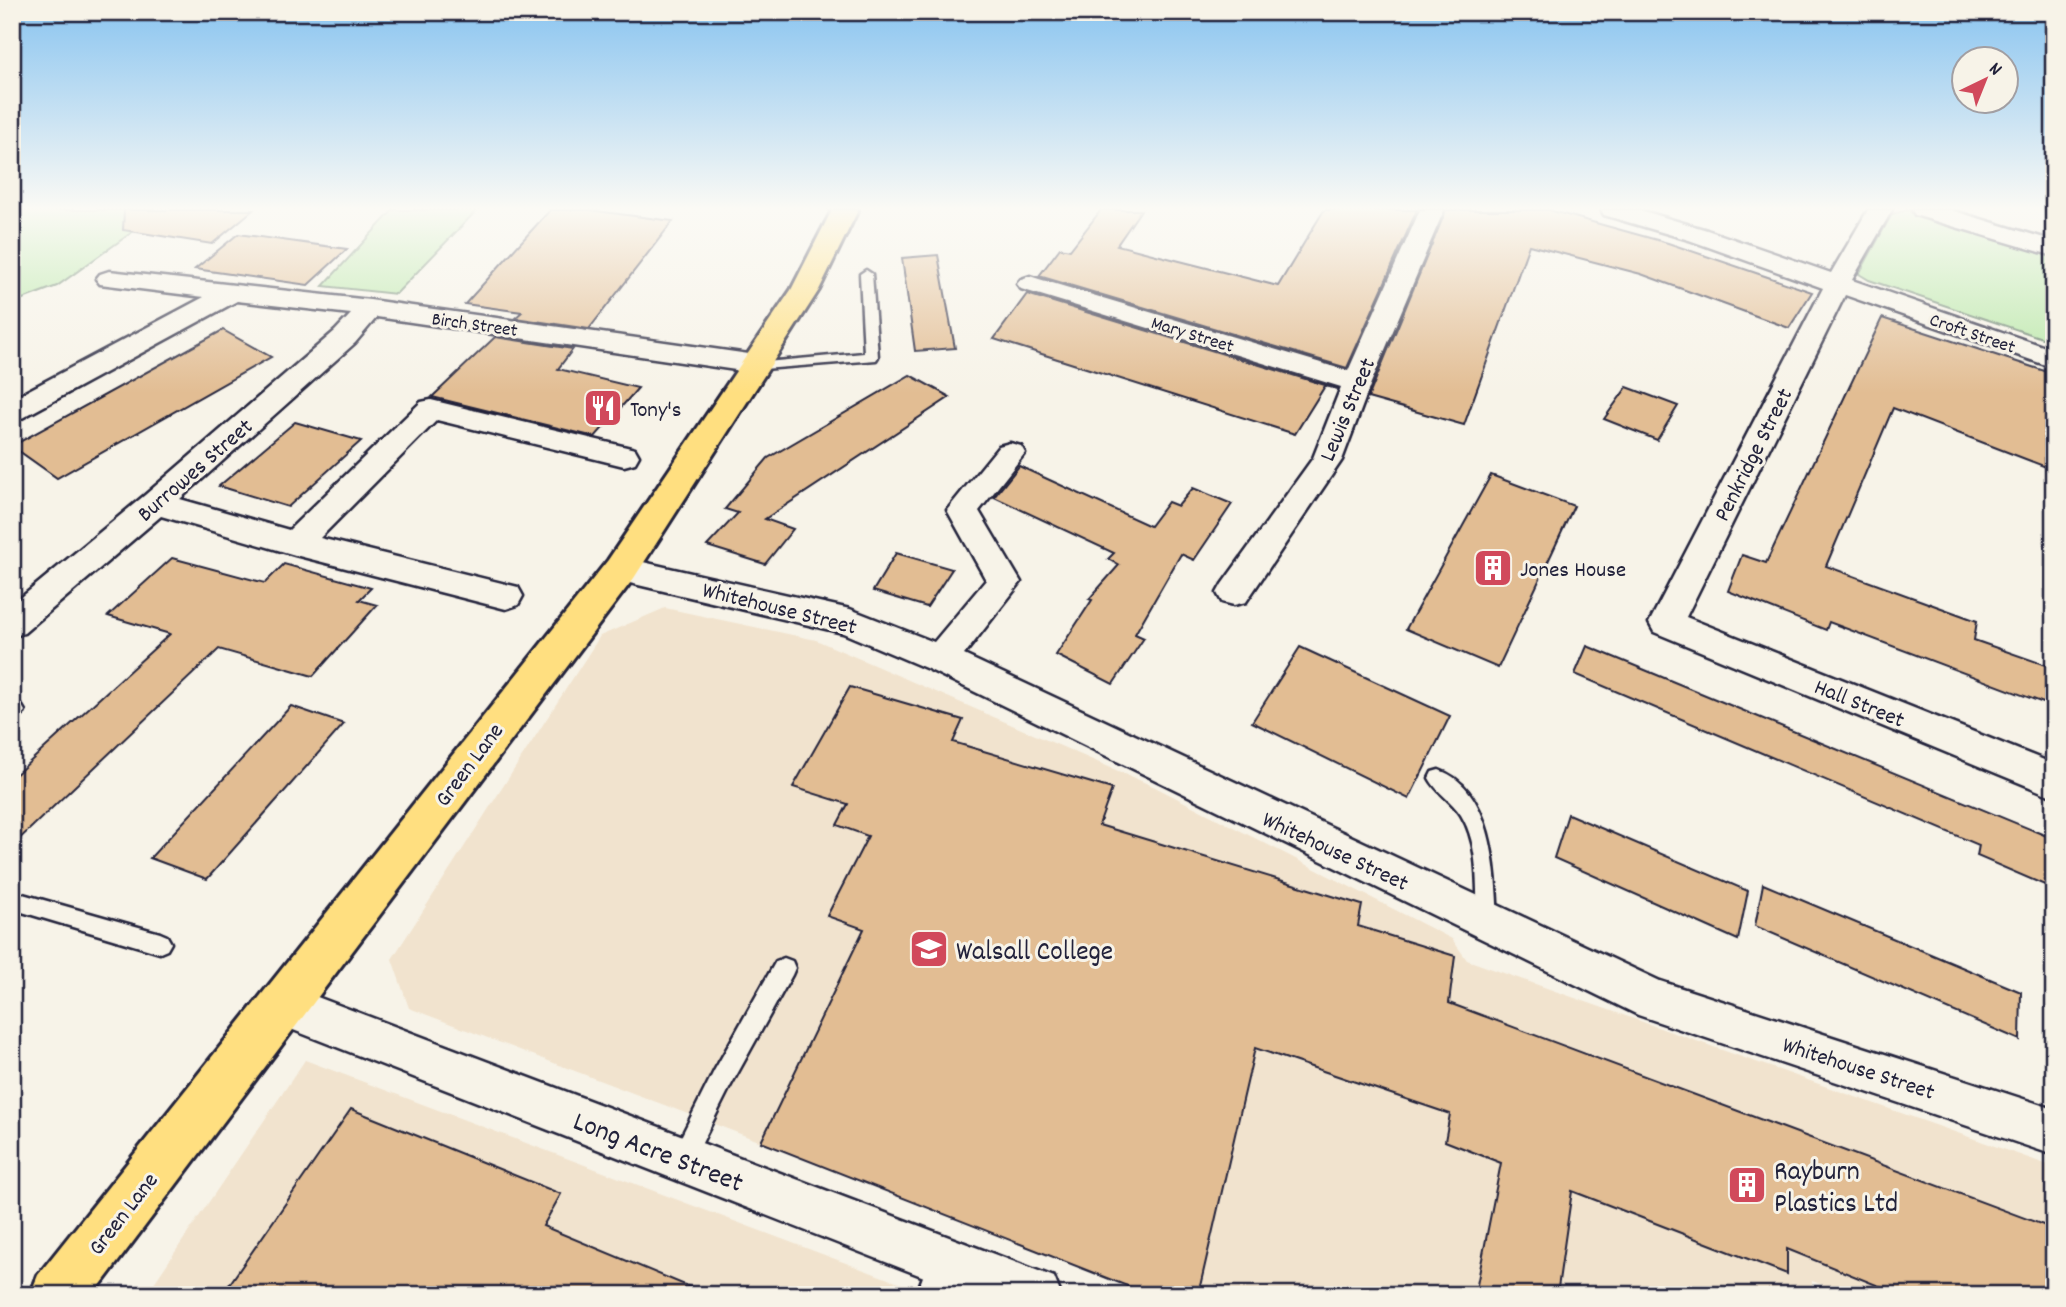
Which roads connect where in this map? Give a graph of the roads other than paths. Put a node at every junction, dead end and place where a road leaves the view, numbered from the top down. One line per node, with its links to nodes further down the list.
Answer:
1 (815, 271): 13 (highway, Green Lane)
2 (1406, 271): 14 (street, Lewis Street)
3 (1797, 271): 8 (street, Croft Street)
4 (1845, 271): 8 (street, Penkridge Street)
5 (866, 274): 13 (lane)
6 (109, 279): 9 (street, Birch Street)
7 (1030, 284): 14 (street, Mary Street)
8 (1837, 285): 12 (street, Croft Street); 24 (street, Penkridge Street)
9 (198, 291): 10 (street, Birch Street); 15 (street)
10 (229, 294): 11 (street, Birch Street); 16 (street)
11 (370, 308): 13 (street, Birch Street); 19 (street, Burrowes Street)
12 (2054, 360)
13 (756, 365): 21 (highway, Green Lane)
14 (1357, 383): 22 (street, Lewis Street)
15 (12, 384)
16 (12, 411)
17 (1010, 453): 26 (street)
18 (624, 456): 20 (street)
19 (156, 503): 20 (street); 25 (street, Burrowes Street)
20 (295, 543): 23 (street)
21 (621, 569): 26 (street, Whitehouse Street); 33 (highway, Green Lane)
22 (1234, 593)
23 (506, 596)
24 (1666, 623): 28 (street, Hall Street)
25 (12, 624)
26 (940, 659): 30 (street, Whitehouse Street)
27 (1439, 778): 30 (lane)
28 (2054, 781)
29 (12, 900): 31 (lane)
30 (1488, 922): 34 (street, Whitehouse Street)
31 (160, 943)
32 (784, 968): 35 (lane)
33 (284, 1005): 35 (street, Long Acre Street); 37 (highway, Green Lane)
34 (2054, 1132)
35 (682, 1159): 36 (street, Long Acre Street)
36 (936, 1277): 38 (street, Long Acre Street)
37 (58, 1295)
38 (1035, 1295)

